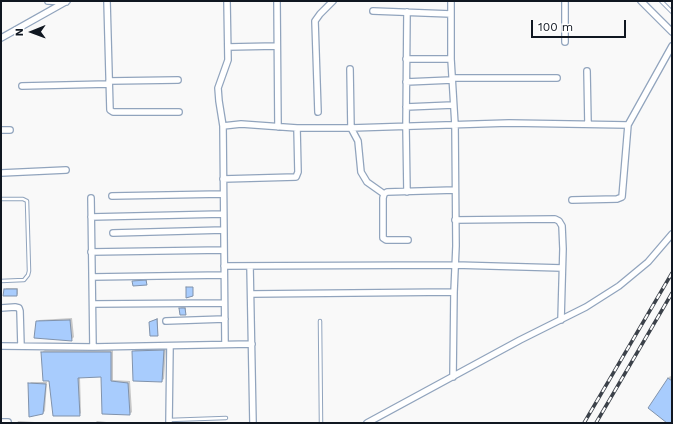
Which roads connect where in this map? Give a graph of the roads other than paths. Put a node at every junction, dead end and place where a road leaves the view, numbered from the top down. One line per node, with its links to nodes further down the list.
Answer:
1 (48, 1): 2 (street)
2 (67, 1): 16 (street)
3 (108, 1): 29 (street)
4 (227, 1): 20 (street)
5 (277, 1): 18 (street)
6 (333, 1): 34 (street)
7 (451, 1): 14 (street)
8 (565, 1): 17 (street)
9 (641, 1): 15 (street)
10 (661, 1): 13 (lane)
11 (373, 11): 12 (street)
12 (407, 12): 14 (street); 21 (street)
13 (672, 12)
14 (451, 14): 22 (street)
15 (672, 32)
16 (1, 38)
17 (565, 42)
18 (277, 46): 20 (street); 39 (street)
19 (672, 46): 37 (street)
20 (228, 47): 38 (street)
21 (406, 59): 22 (street); 28 (street)
22 (451, 59): 26 (street)
23 (350, 69): 42 (street)
24 (587, 71): 35 (street)
25 (557, 78): 26 (street)
26 (452, 79): 28 (street); 31 (street)
27 (178, 80): 29 (street)
28 (406, 82): 32 (street)
29 (109, 83): 30 (street); 33 (street)
30 (22, 86)
31 (453, 105): 32 (street); 36 (street)
32 (406, 106): 40 (street)
33 (179, 112)
34 (318, 112)
35 (588, 124): 36 (street); 37 (street)
36 (455, 125): 40 (street); 48 (street)
37 (628, 125): 55 (street)
38 (223, 126): 39 (street); 47 (street)
39 (278, 127): 41 (street)
40 (406, 127): 42 (street); 49 (street)
41 (297, 128): 42 (street); 47 (street)
42 (351, 128): 51 (street)
43 (1, 130): 44 (street)
44 (10, 130)
45 (66, 170): 46 (street)
46 (1, 173)
47 (223, 179): 50 (street)
48 (455, 190): 49 (street); 58 (street)
49 (407, 192): 51 (street)
50 (223, 194): 52 (street); 56 (street)
51 (384, 194): 62 (street)
52 (112, 196)
53 (91, 198): 57 (street)
54 (1, 199): 71 (lane)
55 (572, 200)
56 (223, 214): 57 (street); 59 (street)
57 (91, 218): 64 (street)
58 (455, 220): 65 (street); 68 (street)
59 (224, 230): 60 (street); 63 (street)
60 (113, 233)
61 (672, 234): 78 (street)
62 (408, 240)
63 (224, 250): 64 (street); 66 (street)
64 (92, 252): 70 (street)
65 (454, 265): 67 (street); 68 (street); 72 (street)
66 (224, 266): 67 (street); 69 (street)
67 (250, 266): 73 (street)
68 (562, 268): 78 (street)
69 (224, 275): 70 (street); 74 (street)
70 (92, 277): 75 (street)
71 (1, 281)
72 (454, 292): 73 (street); 87 (street)
73 (251, 294): 82 (street)
74 (224, 303): 75 (street); 77 (street)
75 (93, 304): 85 (street)
76 (1, 308): 84 (street)
77 (225, 319): 79 (street); 81 (street)
78 (561, 320): 87 (street)
79 (166, 321)
80 (320, 321): 93 (lane)
81 (225, 344): 82 (street); 86 (street)
82 (252, 344): 92 (street)
83 (1, 346): 84 (street)
84 (21, 346): 85 (street)
85 (93, 346): 86 (street)
86 (170, 346): 89 (street)
87 (453, 377): 94 (street)
88 (226, 418): 89 (lane)
89 (169, 421)
90 (1, 422): 91 (street)
91 (8, 422)
92 (253, 423)
93 (321, 423)
94 (367, 423)

